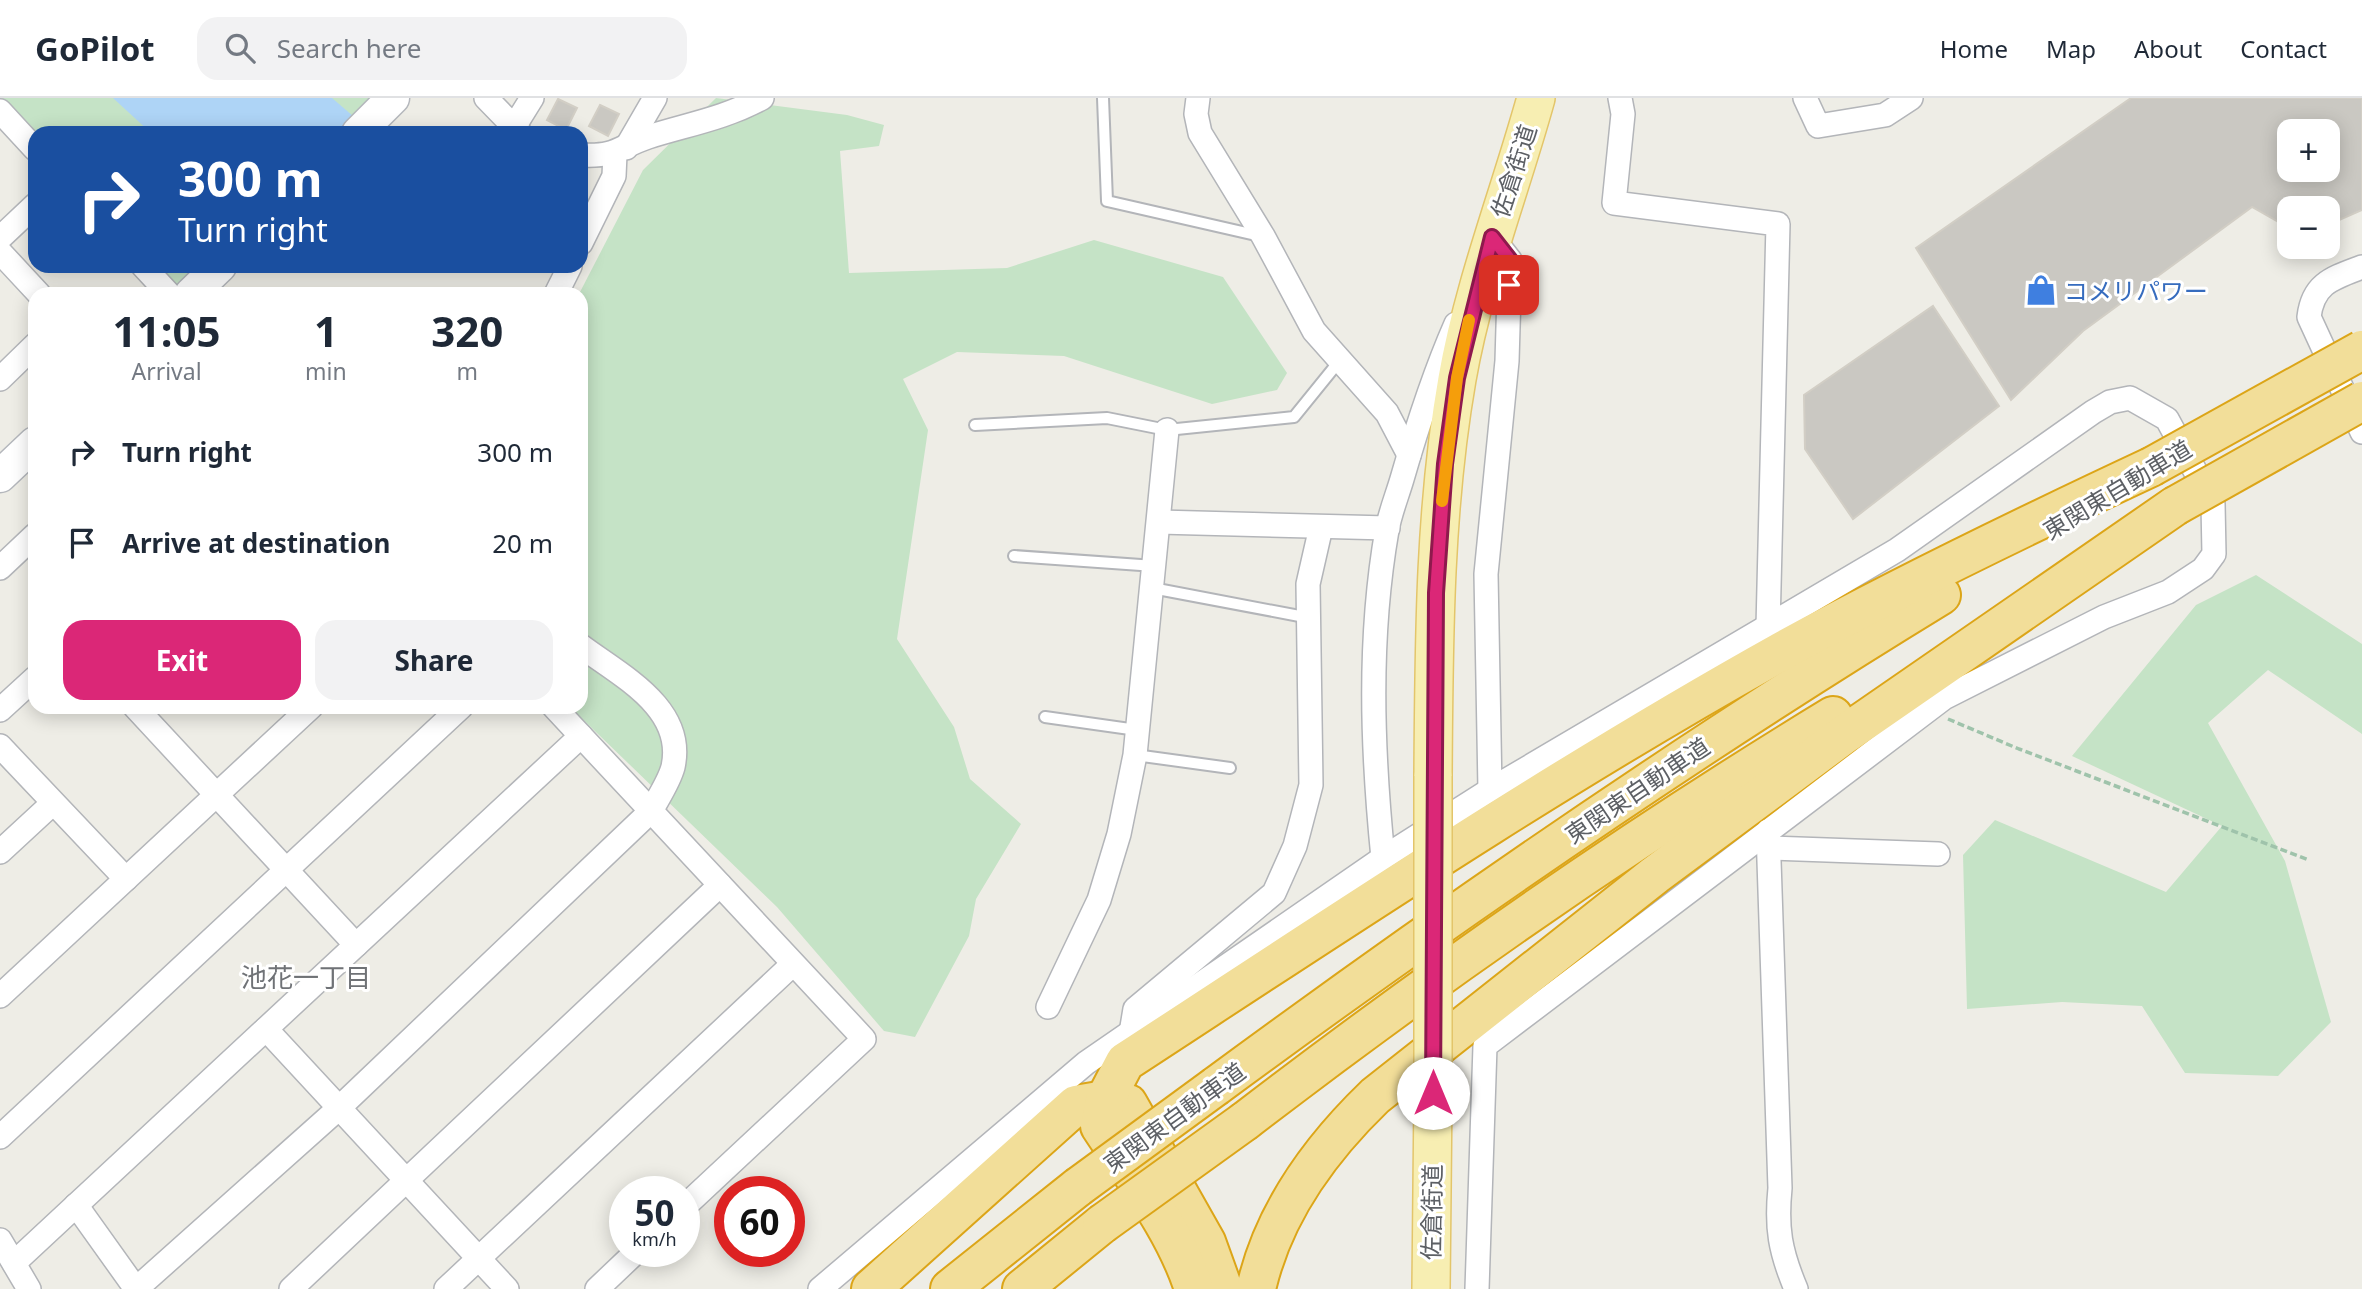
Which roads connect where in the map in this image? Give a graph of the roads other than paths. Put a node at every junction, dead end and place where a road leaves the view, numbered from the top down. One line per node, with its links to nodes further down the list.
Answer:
1 (486, 98): 12 (street)
2 (531, 98): 13 (street)
3 (655, 98): 15 (street)
4 (762, 98): 15 (street)
5 (1103, 98): 19 (lane)
6 (1198, 98): 19 (street)
7 (1536, 98): 20 (main road, 佐倉街道)
8 (1620, 98): 49 (street)
9 (1805, 98): 10 (street)
10 (1911, 98)
11 (0, 111): 14 (street)
12 (513, 126)
13 (519, 126)
14 (28, 141)
15 (621, 151): 16 (street); 18 (street)
16 (588, 154)
17 (28, 212): 21 (street)
18 (588, 229)
19 (1263, 236): 30 (street)
20 (1492, 237): 27 (main road, 佐倉街道); 63 (street)
21 (0, 238)
22 (0, 252): 25 (street)
23 (2362, 267): 35 (street)
24 (150, 273): 26 (street)
25 (32, 287)
26 (162, 287)
27 (1473, 303): 37 (street); 103 (main road, 佐倉街道, bridge)
28 (2362, 350): 38 (highway, 東関東自動車道, bridge)
29 (28, 352): 31 (street)
30 (1341, 359): 34 (lane); 37 (street)
31 (0, 379)
32 (2362, 401): 40 (highway, 東関東自動車道, bridge)
33 (975, 425): 34 (lane)
34 (1167, 430): 41 (street)
35 (2362, 432)
36 (28, 450): 39 (street)
37 (1409, 455): 43 (street)
38 (2151, 467): 80 (highway); 98 (highway, 東関東自動車道, bridge)
39 (0, 476)
40 (2175, 506): 99 (highway, 東関東自動車道, bridge); 102 (highway)
41 (1159, 522): 42 (street); 47 (street)
42 (1321, 527): 43 (street); 48 (street)
43 (1388, 528): 70 (street)
44 (28, 542): 46 (street)
45 (1014, 556): 47 (lane)
46 (0, 568)
47 (1154, 577): 48 (lane); 58 (street)
48 (1310, 618): 79 (street)
49 (1768, 627): 63 (street); 67 (street)
50 (588, 651): 66 (street)
51 (28, 684): 52 (street)
52 (0, 710)
53 (149, 714): 64 (street)
54 (304, 714): 64 (street)
55 (453, 714): 71 (street)
56 (561, 714): 59 (street)
57 (1045, 717): 58 (lane)
58 (1138, 730): 61 (street)
59 (581, 736): 66 (street); 74 (street)
60 (0, 746): 65 (street)
61 (1135, 755): 62 (lane); 77 (street)
62 (1230, 768)
63 (1490, 790): 70 (street)
64 (217, 795): 71 (street); 72 (street)
65 (53, 803): 68 (street); 72 (street)
66 (651, 811): 73 (street); 81 (street)
67 (1768, 839): 69 (street); 104 (street); 105 (street)
68 (0, 852)
69 (1938, 854)
70 (1383, 858): 79 (street)
71 (286, 870): 74 (street); 82 (street)
72 (126, 879): 76 (street)
73 (720, 886): 75 (street); 83 (street)
74 (356, 944): 78 (street)
75 (793, 964): 84 (street); 87 (street)
76 (0, 996)
77 (1048, 1007)
78 (266, 1029): 81 (street); 85 (street)
79 (1131, 1033): 96 (street)
80 (1105, 1100): 97 (highway); 100 (highway); 101 (highway)
81 (339, 1108): 83 (street); 91 (street)
82 (0, 1137)
83 (408, 1182): 87 (street); 92 (street)
84 (700, 1192)
85 (76, 1205): 88 (street); 91 (street)
86 (0, 1240): 88 (street)
87 (479, 1258): 93 (street); 94 (street)
88 (14, 1263): 90 (street)
89 (620, 1267): 95 (street)
90 (29, 1289)
91 (136, 1289)
92 (291, 1289)
93 (446, 1289)
94 (507, 1289)
95 (597, 1289)
96 (820, 1289)
97 (871, 1289)
98 (950, 1289)
99 (1022, 1289)
100 (1194, 1289)
101 (1223, 1289)
102 (1256, 1289)
103 (1431, 1289)
104 (1477, 1289)
105 (1796, 1289)

